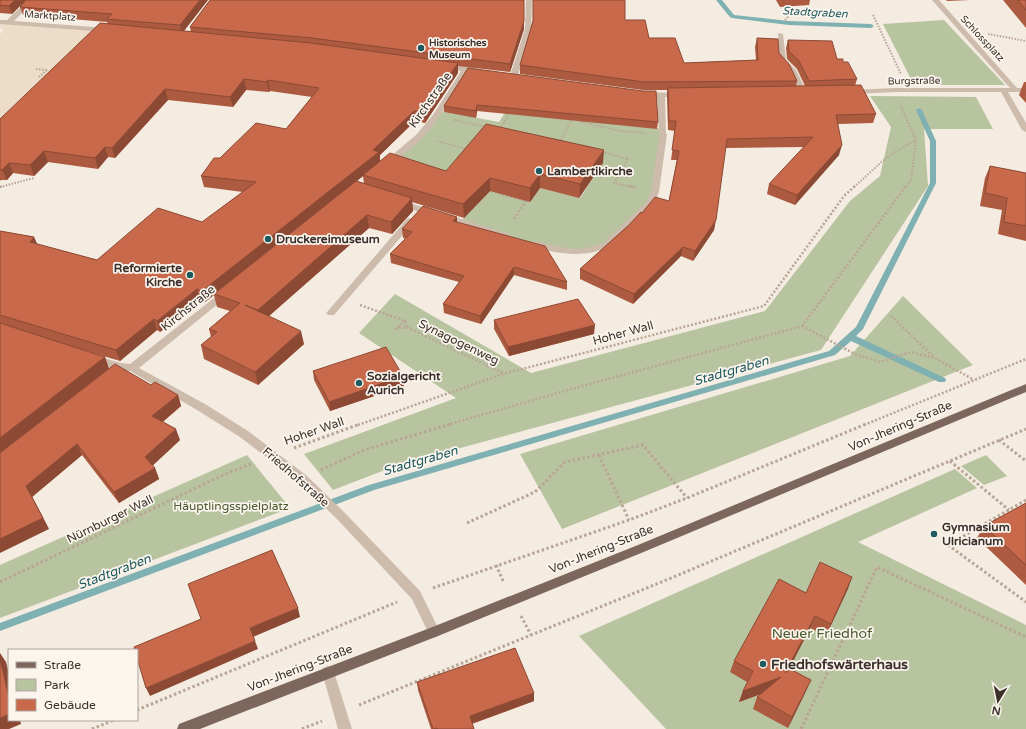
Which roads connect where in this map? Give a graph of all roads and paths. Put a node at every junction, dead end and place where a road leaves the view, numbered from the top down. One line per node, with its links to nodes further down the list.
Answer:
1 (32, 0): 8 (street)
2 (529, 0): 18 (street)
3 (935, 0): 23 (street, Schlossplatz)
4 (790, 15): 7 (path)
5 (873, 15): 21 (path)
6 (43, 16): 9 (street)
7 (788, 18)
8 (4, 22): 9 (street, Marktplatz)
9 (35, 24): 10 (street, Marktplatz)
10 (115, 31)
11 (982, 33): 13 (path)
12 (780, 34): 27 (street)
13 (1026, 41)
14 (434, 65): 16 (street)
15 (36, 69): 19 (path)
16 (466, 69): 17 (street); 32 (street, Kirchstraße)
17 (486, 72)
18 (514, 76)
19 (43, 78)
20 (894, 90): 21 (street, Burgstraße); 25 (street, Burgstraße); 41 (path)
21 (910, 90): 22 (street, Burgstraße)
22 (1002, 90): 23 (street, Burgstraße); 36 (street)
23 (1015, 90): 24 (street, Burgstraße)
24 (1026, 90)
25 (841, 92)
26 (636, 93): 28 (street)
27 (803, 93)
28 (661, 95): 29 (street); 38 (street)
29 (688, 95)
30 (512, 110): 35 (path)
31 (574, 113): 34 (path)
32 (436, 116): 37 (path); 39 (street, Kirchstraße)
33 (566, 118): 34 (path)
34 (572, 120): 38 (path); 42 (path)
35 (495, 128)
36 (1026, 130)
37 (486, 133)
38 (663, 134): 50 (street)
39 (419, 137): 44 (path); 46 (street, Kirchstraße)
40 (553, 140): 42 (path)
41 (916, 140): 59 (path); 66 (path, Hoher Wall)
42 (560, 142): 43 (path)
43 (557, 146)
44 (472, 151)
45 (598, 151): 50 (path)
46 (380, 169)
47 (34, 178): 48 (path)
48 (0, 187)
49 (484, 189): 53 (path)
50 (655, 192): 53 (street)
51 (392, 200): 52 (street)
52 (421, 209): 53 (street); 55 (street)
53 (503, 235)
54 (232, 289): 65 (street, Kirchstraße)
55 (344, 300): 56 (street); 58 (path)
56 (331, 313)
57 (891, 316): 62 (path)
58 (405, 321): 60 (path, Synagogenweg); 60 (path, Synagogenweg)
59 (802, 326): 62 (path); 76 (path)
60 (407, 327): 66 (path, Synagogenweg)
61 (83, 355): 64 (street, Friedhofstraße)
62 (935, 358): 68 (path)
63 (1026, 359): 68 (path)
64 (120, 367): 65 (street, Friedhofstraße); 67 (street)
65 (132, 368): 72 (street, Friedhofstraße)
66 (503, 374): 72 (path, Hoher Wall)
67 (108, 376)
68 (974, 380): 77 (path)
69 (1026, 388): 85 (main road, Von-Jhering-Straße)
70 (1026, 429): 71 (path)
71 (999, 440): 74 (path); 75 (path)
72 (273, 455): 76 (street, Friedhofstraße); 82 (path, Nürnburger Wall)
73 (599, 455): 77 (path); 80 (path); 81 (path)
74 (950, 461): 79 (path); 89 (path)
75 (1026, 461)
76 (303, 479): 83 (street, Friedhofstraße)
77 (687, 498): 80 (path)
78 (1026, 500): 79 (path)
79 (1009, 510): 84 (path)
80 (629, 520): 83 (path)
81 (467, 523)
82 (0, 582)
83 (415, 594): 85 (street, Friedhofstraße); 88 (path)
84 (1026, 602)
85 (434, 632): 87 (main road, Von-Jhering-Straße)
86 (1026, 637): 95 (path)
87 (328, 672): 89 (street); 92 (main road, Von-Jhering-Straße)
88 (138, 710)
89 (340, 713): 93 (path); 94 (street)
90 (112, 721): 91 (path)
91 (92, 729)
92 (184, 729)
93 (302, 729)
94 (345, 729)
95 (801, 729)

